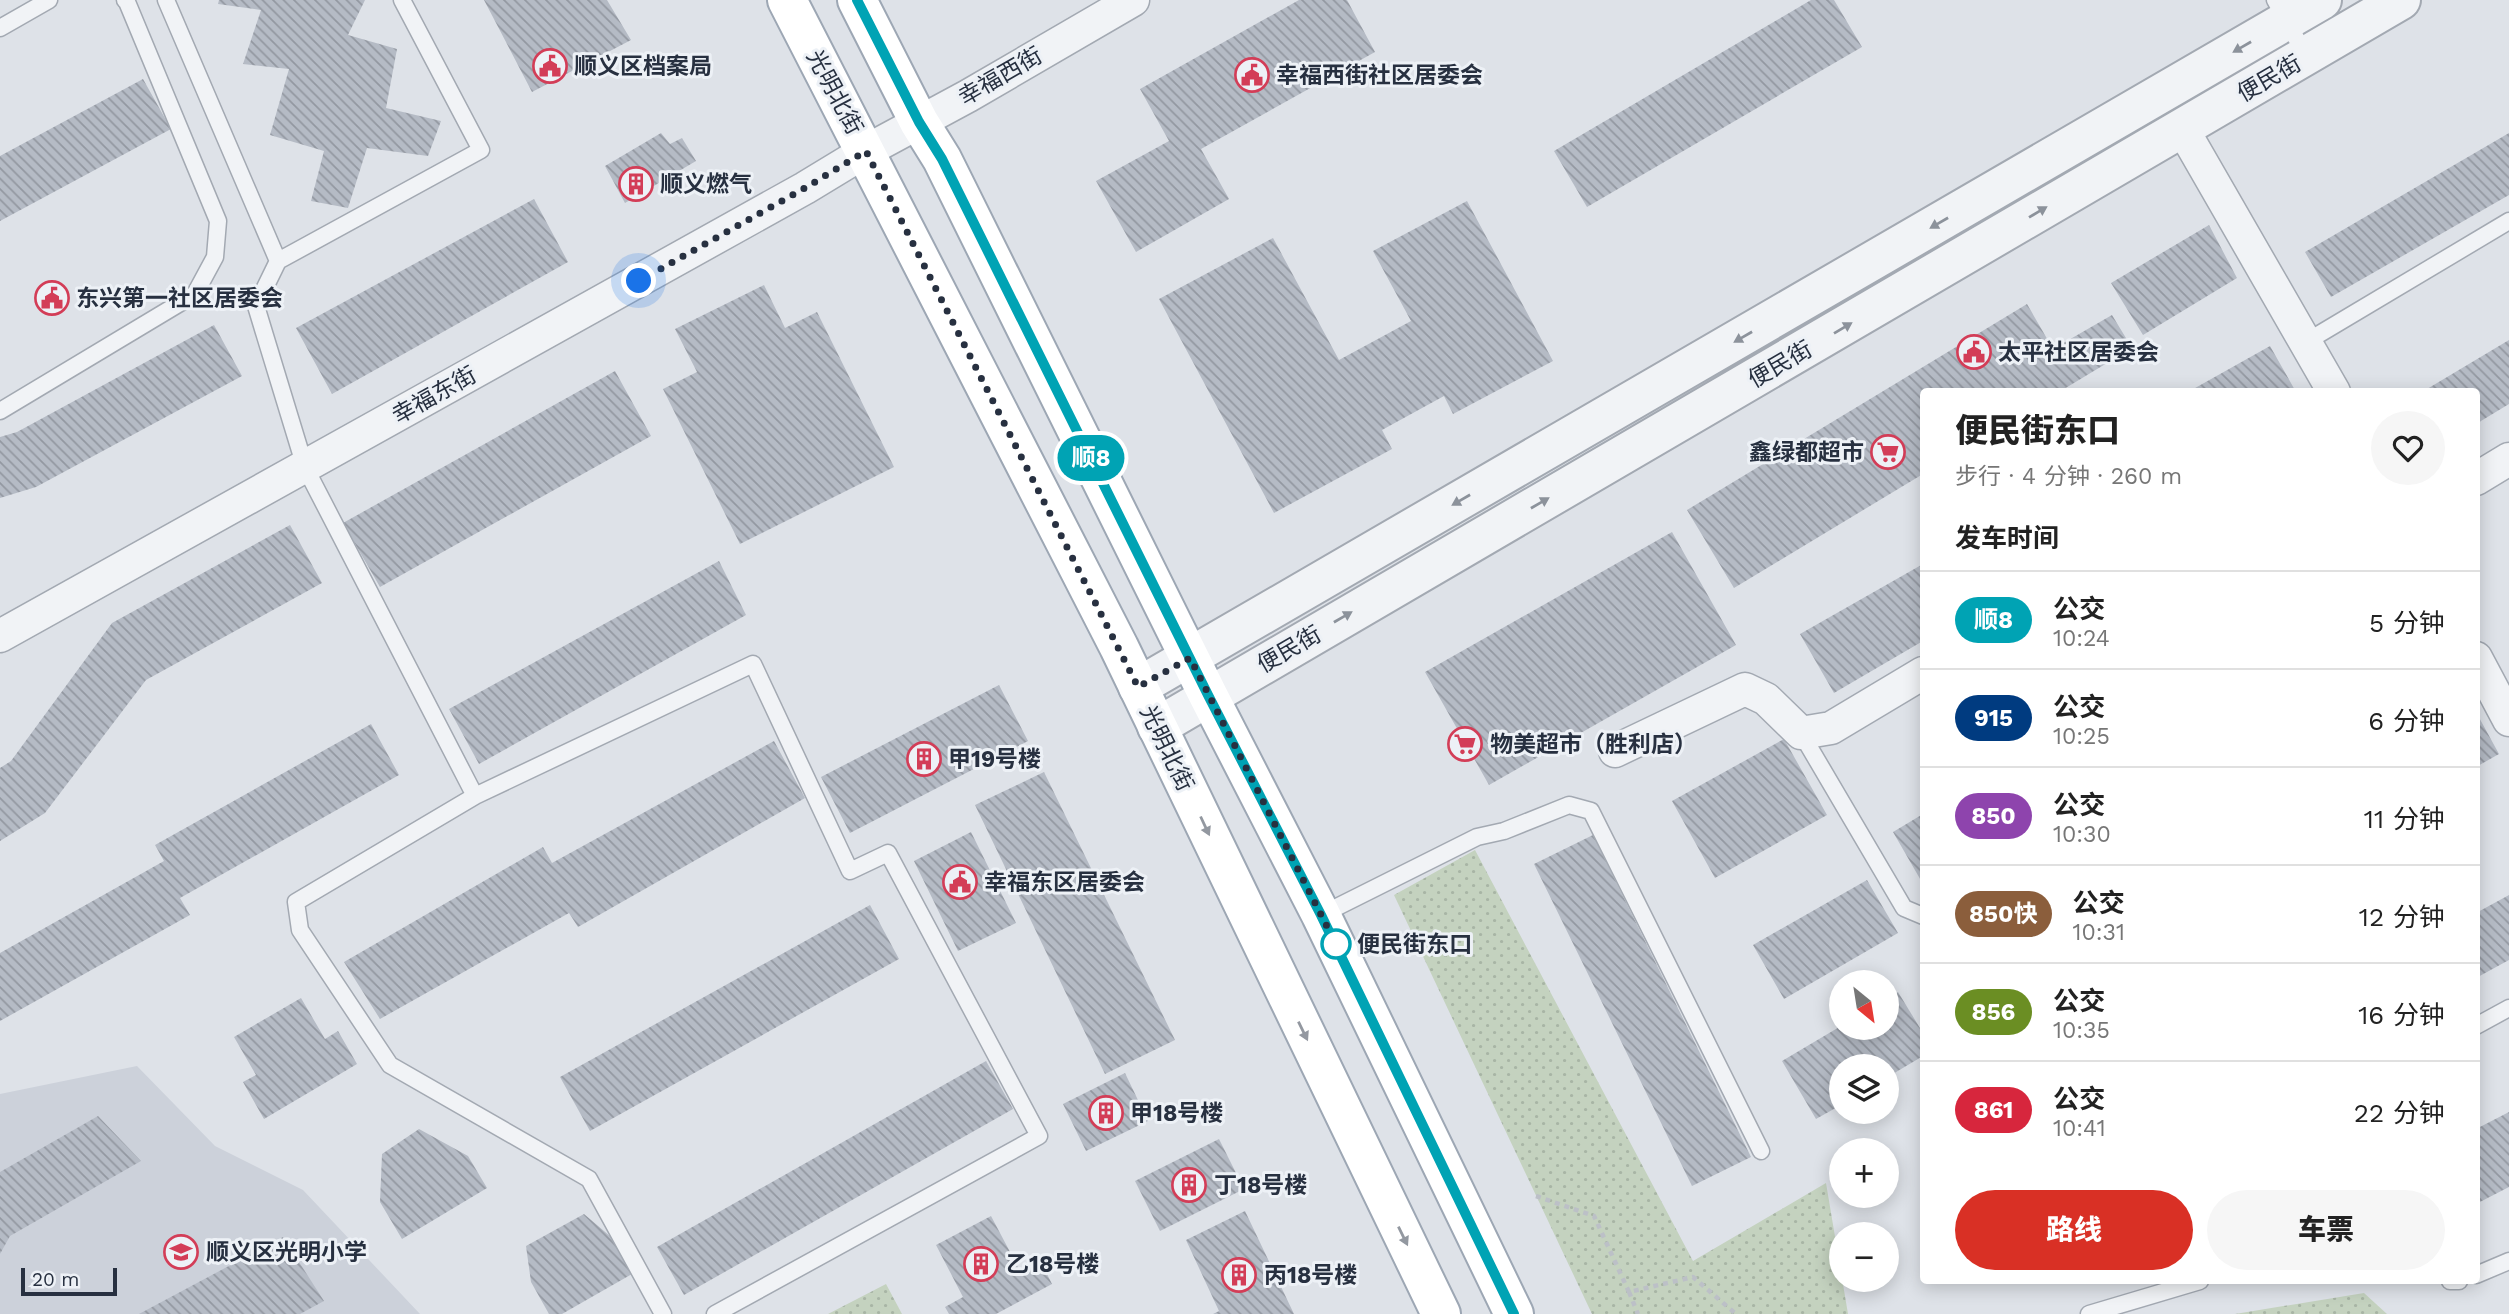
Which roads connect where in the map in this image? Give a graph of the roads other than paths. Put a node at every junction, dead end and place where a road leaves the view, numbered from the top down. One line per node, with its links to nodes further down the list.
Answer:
1 (49, 0): 11 (lane)
2 (125, 0): 20 (lane)
3 (166, 0): 17 (lane)
4 (402, 0): 17 (lane)
5 (787, 0): 15 (main road, 光明北街)
6 (857, 0): 13 (main road)
7 (1133, 0): 13 (street, 幸福西街)
8 (2322, 0): 10 (street, 便民街)
9 (2401, 0): 12 (street, 便民街)
10 (2281, 11): 12 (lane); 25 (street, 便民街, one-way to 25)
11 (0, 28)
12 (2306, 56): 14 (street, 便民街)
13 (919, 122): 15 (street, 幸福西街); 25 (main road)
14 (2182, 128): 18 (street); 29 (street, 便民街, one-way to 14)
15 (866, 151): 22 (street, 幸福东街); 28 (main road, 光明北街)
16 (2509, 221): 18 (lane)
17 (278, 261): 22 (lane)
18 (2306, 342): 19 (street)
19 (2332, 388)
20 (0, 411)
21 (2509, 459): 23 (street)
22 (305, 467): 24 (street, 幸福东街); 34 (lane)
23 (2480, 477)
24 (0, 636)
25 (1190, 658): 28 (street, 便民街); 29 (main road)
26 (2480, 671): 30 (street)
27 (1920, 675): 32 (street)
28 (1138, 687): 31 (main road, 光明北街)
29 (1208, 695): 31 (street, 便民街); 35 (main road)
30 (2509, 720)
31 (1157, 727): 45 (main road, 光明北街, one-way to 45)
32 (1801, 733): 33 (street); 36 (lane)
33 (1615, 751)
34 (475, 796): 43 (lane); 44 (lane)
35 (1321, 915): 39 (lane); 46 (main road)
36 (1920, 915)
37 (2509, 1008): 38 (lane)
38 (2480, 1024)
39 (1761, 1151)
40 (2509, 1261): 41 (lane)
41 (2480, 1273)
42 (2190, 1284): 47 (lane)
43 (663, 1314)
44 (715, 1314)
45 (1441, 1314)
46 (1514, 1314)
47 (2090, 1314)

